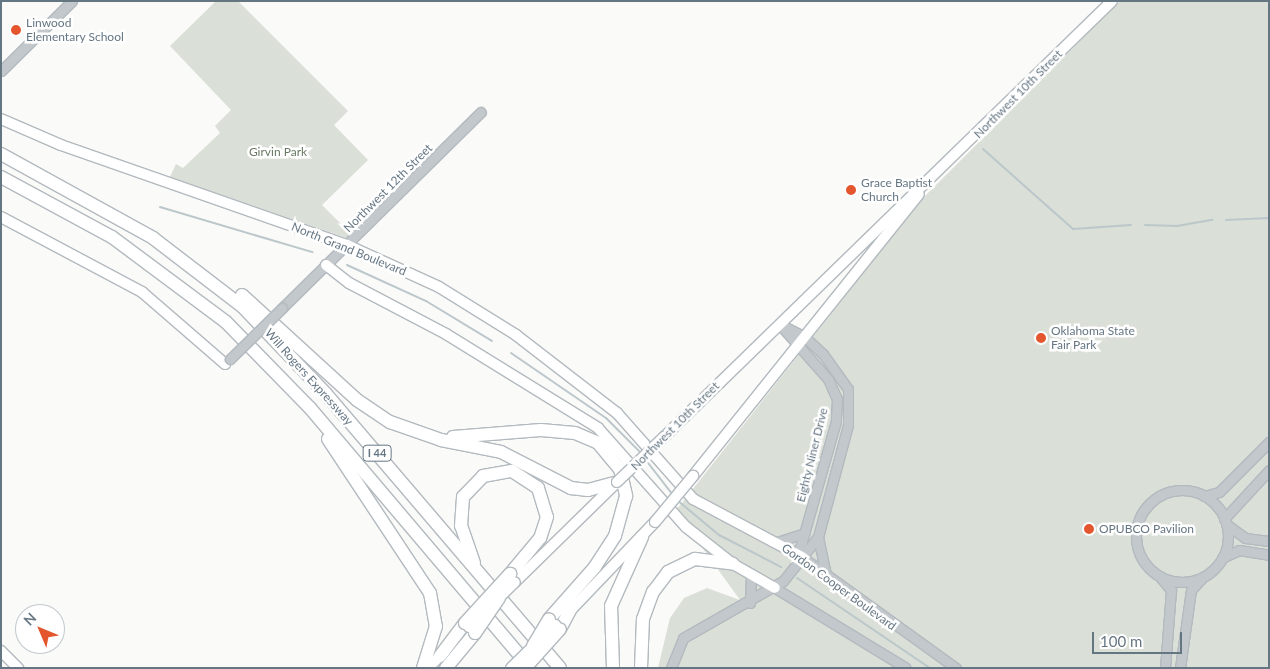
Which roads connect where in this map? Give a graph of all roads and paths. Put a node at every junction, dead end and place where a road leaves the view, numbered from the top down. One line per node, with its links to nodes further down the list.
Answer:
1 (72, 1): 3 (street)
2 (1112, 1): 8 (main road, Northwest 10th Street)
3 (1, 71)
4 (481, 112): 10 (street, Northwest 12th Street)
5 (1, 119): 10 (main road, North Grand Boulevard)
6 (1, 154): 12 (highway, Will Rogers Expressway / I 44)
7 (1, 177): 17 (highway, Will Rogers Expressway / I 44)
8 (924, 186): 13 (main road, Northwest 10th Street); 14 (main road, Northwest 10th Street)
9 (1, 217): 16 (main road)
10 (347, 245): 11 (street, Northwest 12th Street); 21 (main road, North Grand Boulevard)
11 (331, 261): 16 (street, Northwest 12th Street, bridge); 33 (main road, North Grand Boulevard)
12 (202, 272): 18 (highway); 34 (highway, Will Rogers Expressway / I 44)
13 (779, 324): 14 (street, Eighty Niner Drive); 15 (street, Eighty Niner Drive); 22 (main road, Northwest 10th Street, bridge)
14 (804, 337): 15 (main road, Northwest 10th Street); 27 (street, Eighty Niner Drive)
15 (796, 347): 25 (street, Eighty Niner Drive); 26 (main road, Northwest 10th Street, bridge)
16 (228, 362)
17 (310, 408): 50 (highway); 54 (highway, Will Rogers Expressway / I 44)
18 (421, 434): 22 (highway); 44 (highway)
19 (1269, 442): 23 (street)
20 (1269, 470): 24 (street)
21 (672, 477): 29 (main road, Gordon Cooper Boulevard)
22 (611, 486): 39 (main road, Northwest 10th Street)
23 (1204, 496): 24 (street); 37 (street)
24 (1225, 522): 28 (street); 32 (street)
25 (806, 533): 29 (street); 31 (street, Eighty Niner Drive)
26 (642, 536): 43 (main road, Northwest 10th Street); 56 (highway)
27 (818, 537): 31 (street, Eighty Niner Drive); 36 (street)
28 (1269, 541)
29 (777, 542): 31 (main road, Gordon Cooper Boulevard)
30 (1269, 555): 32 (street)
31 (802, 557): 36 (street, Gordon Cooper Boulevard); 40 (street, Eighty Niner Drive)
32 (1220, 560): 38 (street)
33 (734, 564): 35 (main road); 57 (highway)
34 (476, 570): 39 (highway); 55 (highway, Will Rogers Expressway / I 44)
35 (751, 575): 40 (main road); 42 (street)
36 (826, 576): 60 (street, Gordon Cooper Boulevard)
37 (1158, 576): 38 (street); 61 (street)
38 (1205, 576): 62 (street)
39 (512, 578): 41 (main road, Northwest 10th Street, bridge); 45 (highway, bridge)
40 (775, 588): 42 (street, Eighty Niner Drive); 59 (street)
41 (499, 598): 45 (highway, bridge)
42 (750, 603): 58 (street, Eighty Niner Drive)
43 (570, 610): 44 (highway)
44 (555, 624): 46 (highway, bridge); 53 (highway, bridge)
45 (470, 628): 48 (highway)
46 (533, 646): 52 (main road, bridge)
47 (1, 651): 49 (main road)
48 (443, 662): 51 (main road)
49 (18, 668)
50 (423, 668)
51 (428, 668)
52 (511, 668)
53 (524, 668)
54 (530, 668)
55 (560, 668)
56 (613, 668)
57 (641, 668)
58 (671, 668)
59 (906, 668)
60 (956, 668)
61 (1165, 668)
62 (1180, 668)

